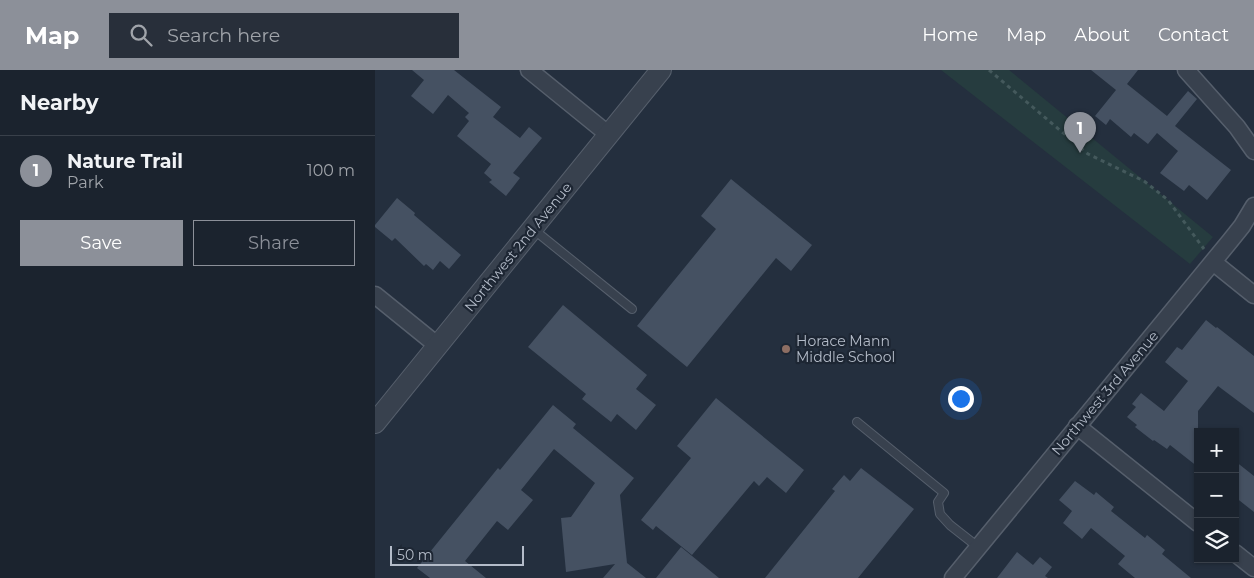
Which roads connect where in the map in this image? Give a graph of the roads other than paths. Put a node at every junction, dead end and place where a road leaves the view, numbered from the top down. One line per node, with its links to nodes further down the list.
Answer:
1 (529, 70): 4 (street)
2 (661, 70): 4 (street, Northwest 2nd Avenue)
3 (1186, 70): 5 (street)
4 (609, 135): 7 (street, Northwest 2nd Avenue)
5 (1254, 151)
6 (1254, 206): 8 (street, Northwest 3rd Avenue)
7 (533, 229): 11 (lane); 12 (street, Northwest 2nd Avenue)
8 (1213, 262): 10 (street); 15 (street, Northwest 3rd Avenue)
9 (375, 295): 12 (street)
10 (1254, 295)
11 (632, 309)
12 (438, 346): 14 (street, Northwest 2nd Avenue)
13 (857, 422): 17 (lane)
14 (375, 423)
15 (1077, 426): 16 (street); 17 (street, Northwest 3rd Avenue)
16 (1194, 520)
17 (978, 547): 20 (street, Northwest 3rd Avenue)
18 (1239, 556): 19 (street)
19 (1254, 568)
20 (953, 578)

